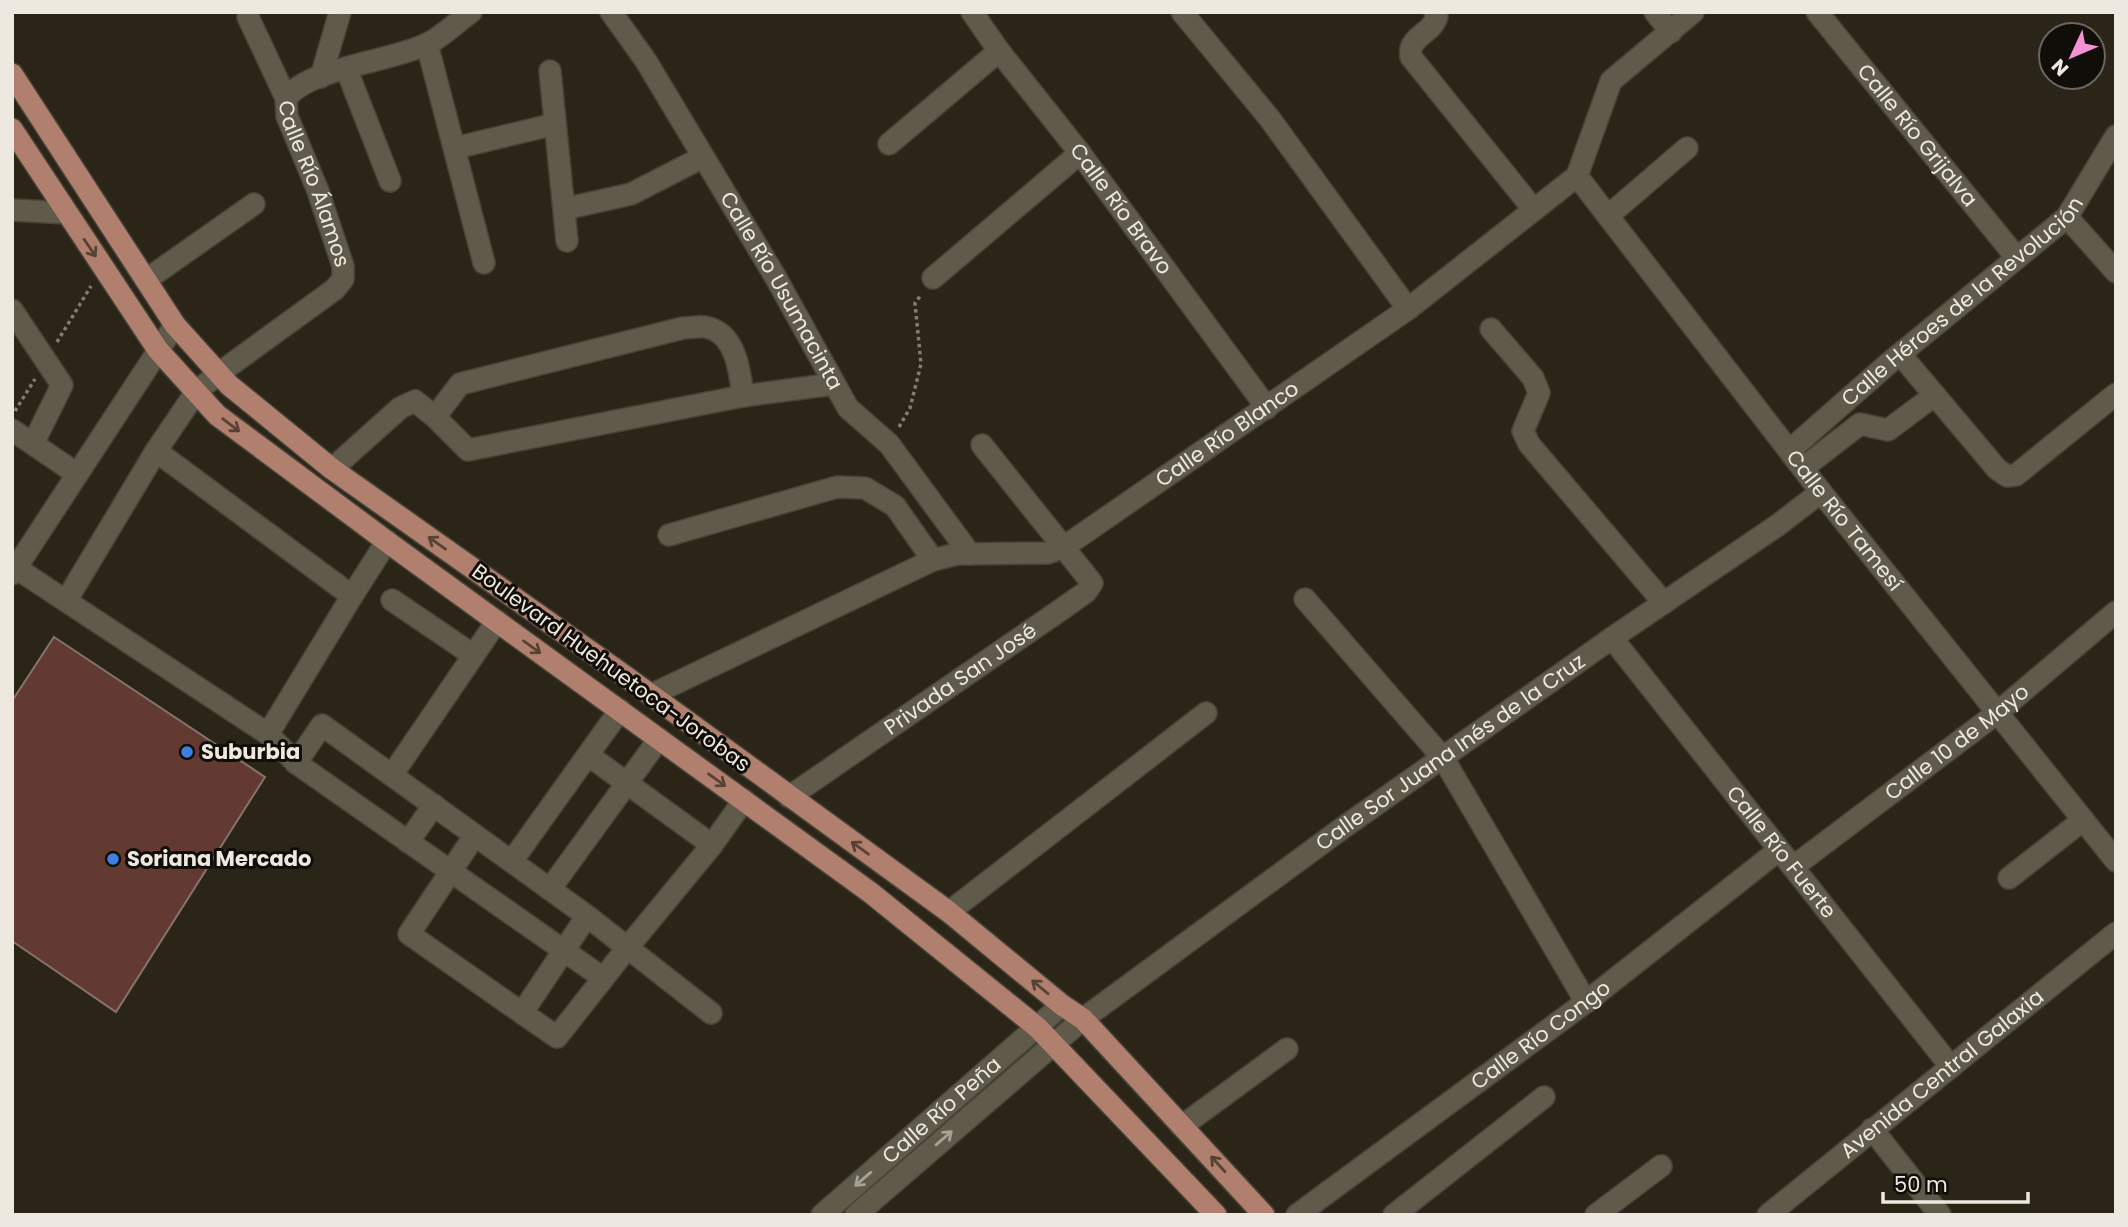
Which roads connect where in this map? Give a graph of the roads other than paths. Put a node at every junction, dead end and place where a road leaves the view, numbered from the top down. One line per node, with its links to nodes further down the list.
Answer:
1 (340, 12): 17 (street)
2 (471, 12): 12 (street, Calle Río Álamos)
3 (611, 12): 26 (street, Calle Río Usumacinta)
4 (972, 12): 13 (street, Calle Río Bravo)
5 (1182, 12): 42 (street)
6 (1435, 12): 32 (street)
7 (1655, 12): 11 (street)
8 (1693, 12): 11 (street)
9 (1817, 12): 37 (street, Calle Río Grijalva)
10 (248, 17): 18 (street)
11 (1671, 32): 27 (street)
12 (427, 44): 14 (street, Calle Río Álamos); 23 (street)
13 (999, 51): 22 (street); 25 (street, Calle Río Bravo)
14 (346, 68): 17 (street, Calle Río Álamos); 28 (street)
15 (550, 71): 19 (street)
16 (12, 74): 41 (main road, Boulevard Huehuetoca-Jorobas)
17 (321, 77): 18 (street, Calle Río Álamos)
18 (286, 98): 48 (street, Calle Río Álamos)
19 (555, 124): 23 (street); 31 (street)
20 (12, 129): 33 (main road, Boulevard Huehuetoca-Jorobas)
21 (2116, 136): 35 (street, Calle Héroes de la Revolución)
22 (890, 144)
23 (455, 148): 38 (street)
24 (1687, 148): 34 (street)
25 (1080, 152): 40 (street); 54 (street, Calle Río Bravo)
26 (703, 157): 31 (street); 49 (street, Calle Río Usumacinta)
27 (1577, 176): 32 (street, Calle Río Blanco); 34 (street, Calle Río Tamesí)
28 (390, 181)
29 (254, 204): 41 (street)
30 (12, 209): 33 (street)
31 (564, 209): 36 (street)
32 (1534, 210): 42 (street, Calle Río Blanco)
33 (67, 213): 46 (main road, Boulevard Huehuetoca-Jorobas, one-way to 46)
34 (1608, 216): 59 (street, Calle Río Tamesí)
35 (2067, 217): 37 (street, Calle Héroes de la Revolución); 39 (street)
36 (567, 242)
37 (2017, 258): 47 (street, Calle Héroes de la Revolución)
38 (484, 263)
39 (2116, 272)
40 (933, 278)
41 (146, 280): 44 (main road, Boulevard Huehuetoca-Jorobas)
42 (1408, 309): 54 (street, Calle Río Blanco)
43 (12, 310): 57 (street)
44 (175, 325): 46 (street); 48 (main road, Boulevard Huehuetoca-Jorobas)
45 (1491, 329): 75 (street)
46 (158, 350): 50 (main road, Boulevard Huehuetoca-Jorobas); 63 (street)
47 (1900, 354): 52 (street); 59 (street, Calle Héroes de la Revolución)
48 (218, 374): 50 (street, Calle Río Álamos); 62 (main road, Boulevard Huehuetoca-Jorobas)
49 (834, 384): 53 (street); 68 (street, Calle Río Usumacinta)
50 (196, 392): 60 (street, Calle Río Álamos); 66 (main road, Boulevard Huehuetoca-Jorobas, one-way to 66)
51 (2116, 394): 52 (street)
52 (1934, 395): 61 (street)
53 (743, 396): 55 (street); 55 (street)
54 (1267, 408): 67 (street, Calle Río Blanco)
55 (435, 417): 62 (street)
56 (12, 430): 57 (street)
57 (33, 444): 63 (street)
58 (982, 445): 67 (street)
59 (1790, 450): 61 (street, Calle Río Tamesí)
60 (156, 451): 71 (street); 74 (street, Calle Río Álamos)
61 (1803, 468): 64 (street, Calle Río Tamesí)
62 (332, 469): 80 (main road, Boulevard Huehuetoca-Jorobas, one-way to 62)
63 (77, 474): 70 (street)
64 (1821, 492): 75 (street, Calle Sor Juana Inés de la Cruz); 83 (street, Calle Río Tamesí)
65 (669, 535): 69 (street)
66 (387, 541): 71 (street); 77 (main road, Boulevard Huehuetoca-Jorobas)
67 (1064, 547): 68 (street, Calle Río Blanco); 91 (street, Privada San José)
68 (970, 554): 69 (street, Calle Río Blanco)
69 (933, 560): 80 (street, Calle Río Blanco)
70 (14, 571): 74 (street)
71 (352, 596): 84 (street)
72 (1305, 599): 87 (street)
73 (391, 600): 79 (street)
74 (66, 601): 84 (street)
75 (1664, 603): 78 (street, Calle Sor Juana Inés de la Cruz)
76 (2116, 612): 83 (street, Calle 10 de Mayo)
77 (497, 621): 79 (street); 81 (main road, Boulevard Huehuetoca-Jorobas, one-way to 81)
78 (1612, 638): 87 (street, Calle Sor Juana Inés de la Cruz); 98 (street, Calle Río Fuerte)
79 (473, 655): 89 (street)
80 (651, 695): 91 (main road, Boulevard Huehuetoca-Jorobas)
81 (620, 710): 85 (main road, Boulevard Huehuetoca-Jorobas); 86 (street)
82 (1206, 713): 105 (street)
83 (1997, 713): 94 (street, Calle Río Tamesí); 101 (street, Calle 10 de Mayo)
84 (268, 734): 88 (street)
85 (659, 739): 90 (street); 92 (main road, Boulevard Huehuetoca-Jorobas, one-way to 92)
86 (588, 755): 90 (street); 100 (street)
87 (1443, 758): 111 (street); 115 (street, Calle Sor Juana Inés de la Cruz)
88 (296, 763): 89 (street); 96 (street)
89 (392, 775): 93 (street)
90 (627, 783): 97 (street); 104 (street)
91 (789, 797): 105 (main road, Boulevard Huehuetoca-Jorobas, one-way to 91)
92 (744, 800): 97 (street); 116 (main road, Boulevard Huehuetoca-Jorobas)
93 (434, 805): 95 (street); 96 (street)
94 (2083, 820): 99 (street, Calle Río Tamesí); 103 (street)
95 (475, 835): 100 (street); 102 (street)
96 (408, 842): 102 (street)
97 (712, 845): 108 (street)
98 (1779, 850): 101 (street, Calle Río Fuerte); 111 (street, Calle Río Congo)
99 (2115, 859)
100 (512, 861): 104 (street)
101 (1793, 867): 119 (street, Calle Río Fuerte)
102 (451, 872): 109 (street); 113 (street)
103 (2010, 878)
104 (550, 889): 106 (street)
105 (949, 912): 112 (main road, Boulevard Huehuetoca-Jorobas, one-way to 105)
106 (587, 916): 108 (street); 109 (street)
107 (2116, 933): 119 (street, Avenida Central Galaxia)
108 (628, 947): 110 (street); 114 (street)
109 (563, 950): 110 (street); 113 (street)
110 (603, 978): 113 (street)
111 (1586, 1002): 129 (street, Calle Río Congo)
112 (1062, 1006): 115 (main road, Boulevard Huehuetoca-Jorobas); 116 (street, Calle Río Peña)
113 (522, 1013)
114 (710, 1013)
115 (1083, 1019): 117 (street, Calle Río Peña); 121 (main road, Boulevard Huehuetoca-Jorobas)
116 (1037, 1027): 117 (main road, Boulevard Huehuetoca-Jorobas); 126 (street, Calle Río Peña, one-way to 126)
117 (1053, 1044): 124 (main road, Boulevard Huehuetoca-Jorobas); 127 (street, Calle Río Peña, one-way to 117)
118 (1286, 1049): 121 (street)
119 (1951, 1068): 122 (street, Avenida Central Galaxia)
120 (1544, 1097): 130 (street)
121 (1182, 1126): 128 (main road, Boulevard Huehuetoca-Jorobas, one-way to 121)
122 (1872, 1129): 125 (street, Avenida Central Galaxia); 132 (street)
123 (1661, 1166): 131 (street)
124 (1207, 1211)
125 (1778, 1212)
126 (822, 1215)
127 (856, 1215)
128 (1264, 1215)
129 (1297, 1215)
130 (1394, 1215)
131 (1596, 1215)
132 (1940, 1215)

